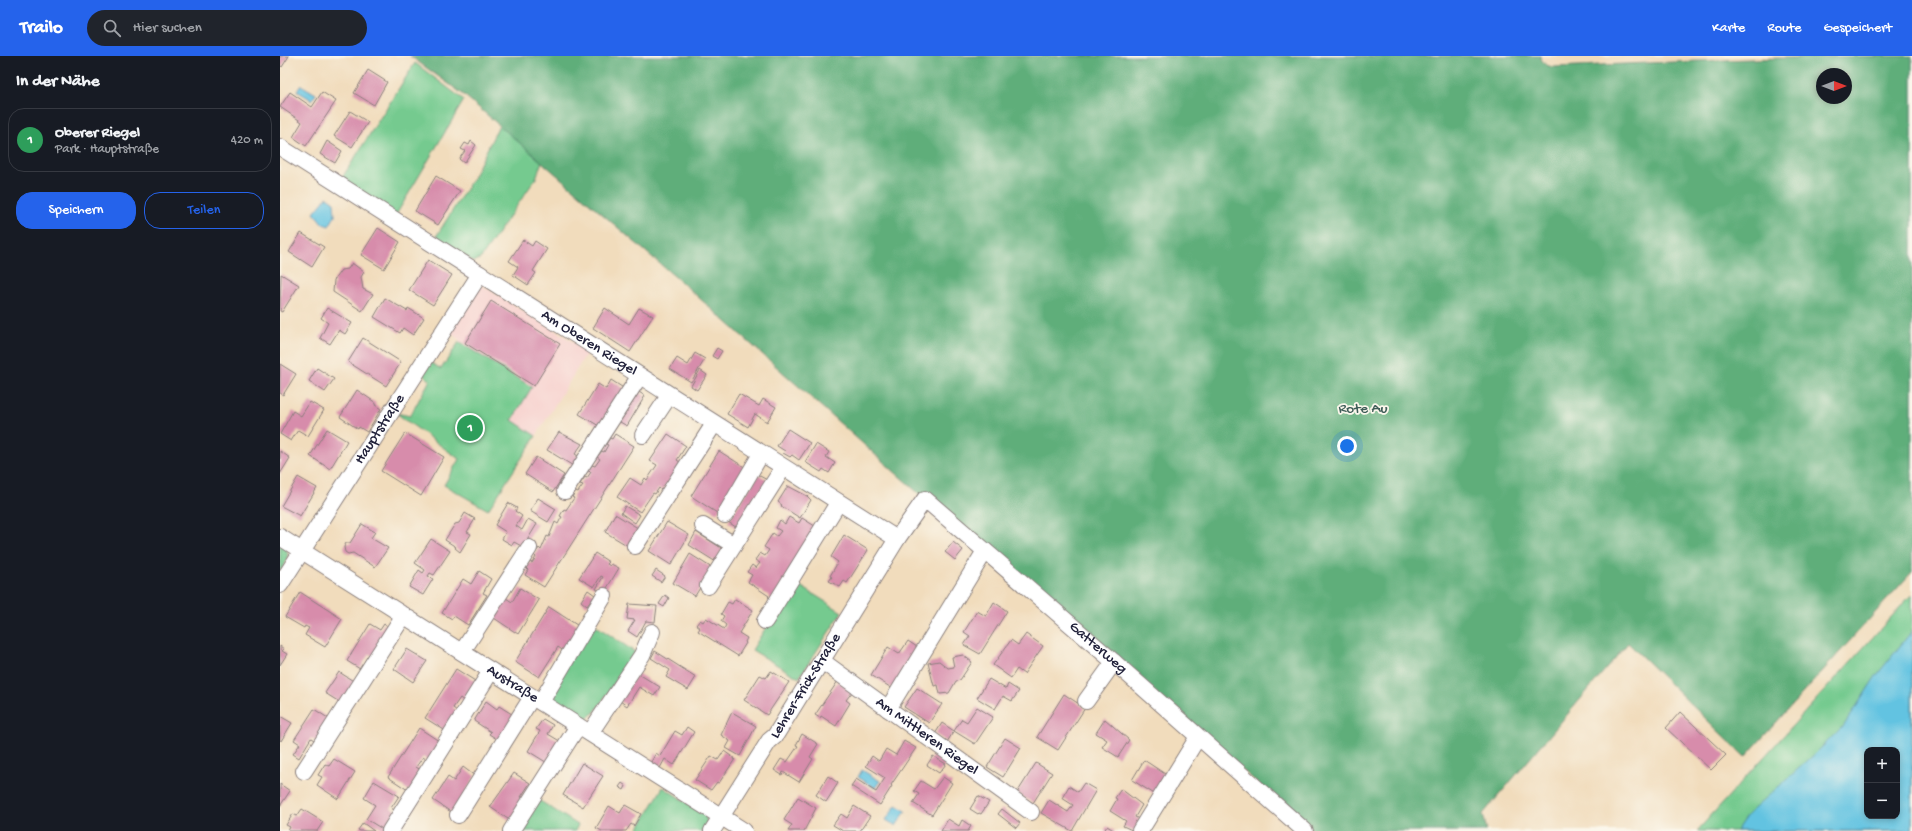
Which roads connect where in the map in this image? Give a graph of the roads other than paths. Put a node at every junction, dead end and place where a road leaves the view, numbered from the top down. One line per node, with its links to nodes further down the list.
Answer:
1 (280, 147): 2 (street, Am Oberen Riegel)
2 (480, 274): 3 (street, Am Oberen Riegel); 18 (street, Hauptstraße)
3 (639, 377): 4 (street, Am Oberen Riegel); 9 (street)
4 (668, 396): 5 (street, Am Oberen Riegel); 6 (street)
5 (714, 424): 7 (street, Am Oberen Riegel); 15 (street)
6 (643, 435)
7 (761, 454): 8 (street, Am Oberen Riegel); 11 (street)
8 (783, 468): 10 (street, Am Oberen Riegel); 16 (street)
9 (566, 490)
10 (838, 503): 14 (street, Am Oberen Riegel); 24 (street)
11 (725, 515)
12 (703, 526): 16 (street)
13 (280, 537): 18 (street, Austraße)
14 (897, 540): 19 (street, Gatterweg); 27 (street, Lehrer-Frick-Straße)
15 (635, 546)
16 (734, 546): 21 (street)
17 (529, 548): 26 (street)
18 (302, 551): 20 (street, Hauptstraße); 23 (street, Austraße)
19 (985, 551): 28 (street, Gatterweg); 32 (street)
20 (280, 585)
21 (708, 586)
22 (604, 596): 30 (street)
23 (404, 615): 26 (street, Austraße); 35 (street)
24 (765, 621)
25 (652, 632): 33 (street)
26 (462, 652): 29 (street, Austraße)
27 (822, 661): 32 (street, Am Mittleren Riegel); 38 (street, Lehrer-Frick-Straße)
28 (1114, 662): 31 (street); 34 (street, Gatterweg)
29 (491, 671): 30 (street, Austraße); 39 (street)
30 (536, 699): 33 (street, Austraße); 37 (street)
31 (1086, 701)
32 (888, 709): 36 (street, Am Mittleren Riegel)
33 (584, 729): 38 (street, Austraße); 40 (street)
34 (1198, 737): 43 (street); 44 (street, Gatterweg)
35 (304, 771)
36 (1031, 812)
37 (458, 815)
38 (721, 816): 41 (street, Lehrer-Frick-Straße); 42 (street, Austraße)
39 (390, 831)
40 (511, 831)
41 (712, 831)
42 (744, 831)
43 (1140, 831)
44 (1305, 831)

